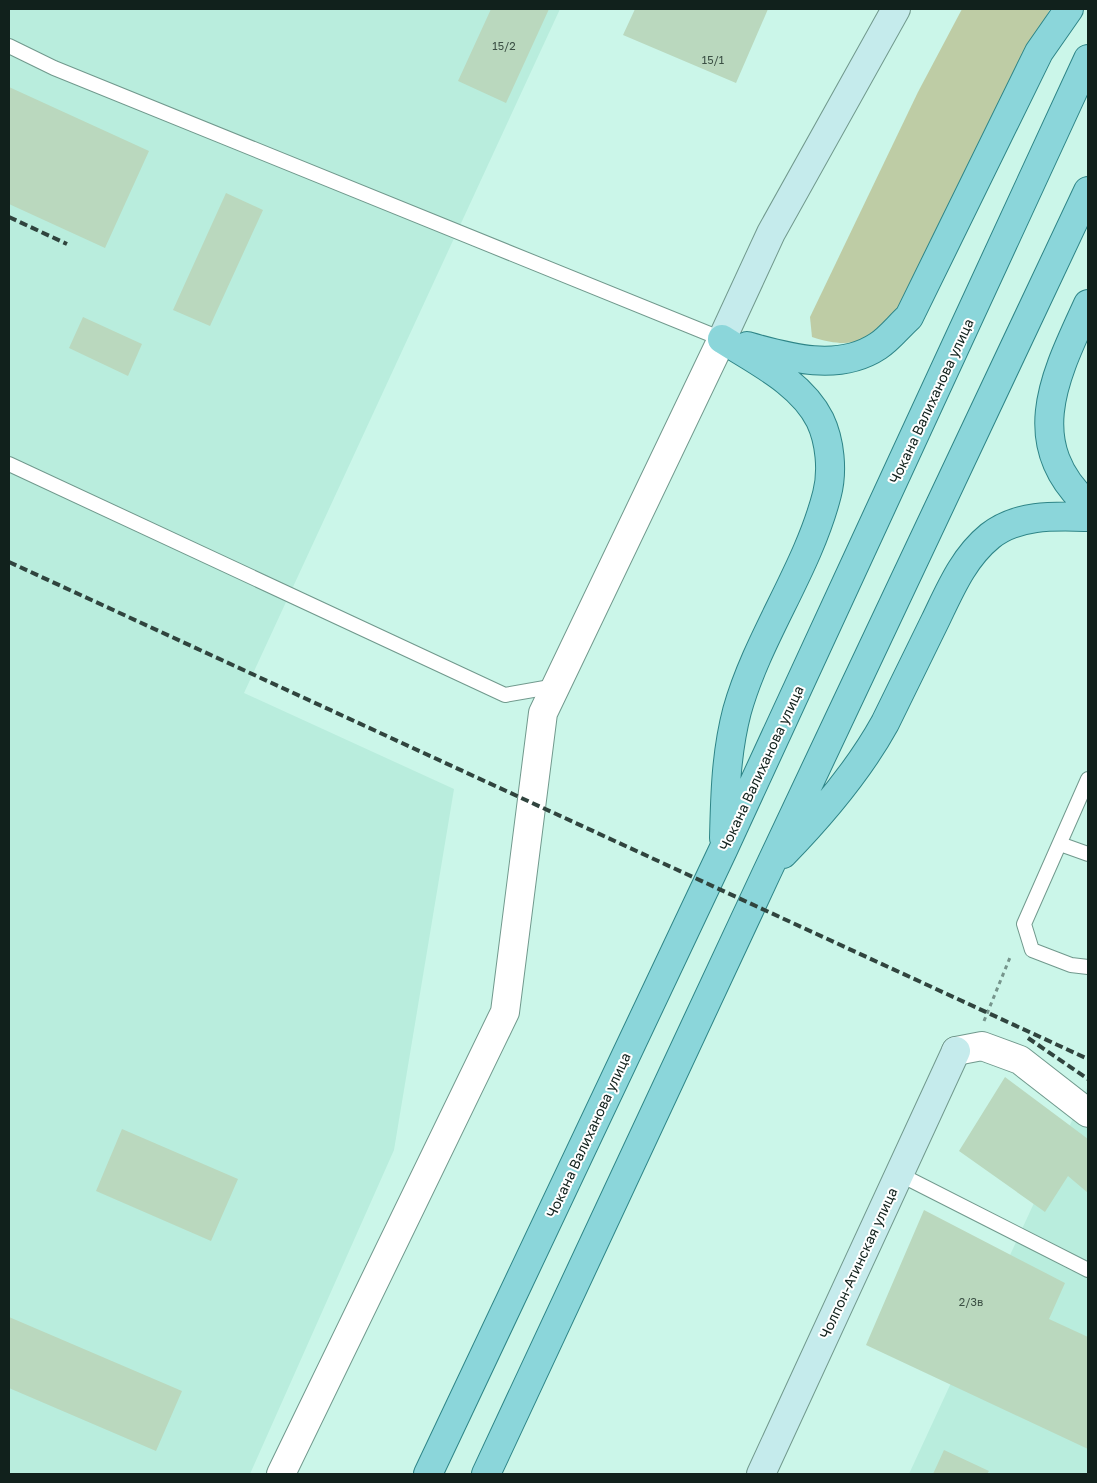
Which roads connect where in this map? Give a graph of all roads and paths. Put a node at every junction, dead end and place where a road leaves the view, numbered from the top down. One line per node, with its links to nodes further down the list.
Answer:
1 (896, 9): 7 (street)
2 (1069, 9): 7 (main road)
3 (9, 46): 7 (lane)
4 (1088, 59): 14 (main road, Чокана Валиханова улица)
5 (1088, 191): 16 (main road)
6 (1088, 304): 9 (main road)
7 (722, 339): 11 (street); 14 (main road)
8 (9, 464): 11 (lane)
9 (1088, 504)
10 (1088, 517): 16 (main road)
11 (556, 686): 23 (street)
12 (1087, 786): 13 (lane)
13 (1060, 844): 15 (lane); 17 (lane)
14 (724, 850): 24 (main road, Чокана Валиханова улица)
15 (1088, 854)
16 (767, 872): 25 (main road)
17 (1024, 924): 18 (lane); 19 (path)
18 (1088, 967)
19 (964, 1049): 20 (street); 21 (street, Чолпон-Атинская улица)
20 (1088, 1113)
21 (899, 1174): 22 (lane); 26 (street, Чолпон-Атинская улица)
22 (1088, 1270)
23 (281, 1474)
24 (428, 1474)
25 (486, 1474)
26 (761, 1474)

